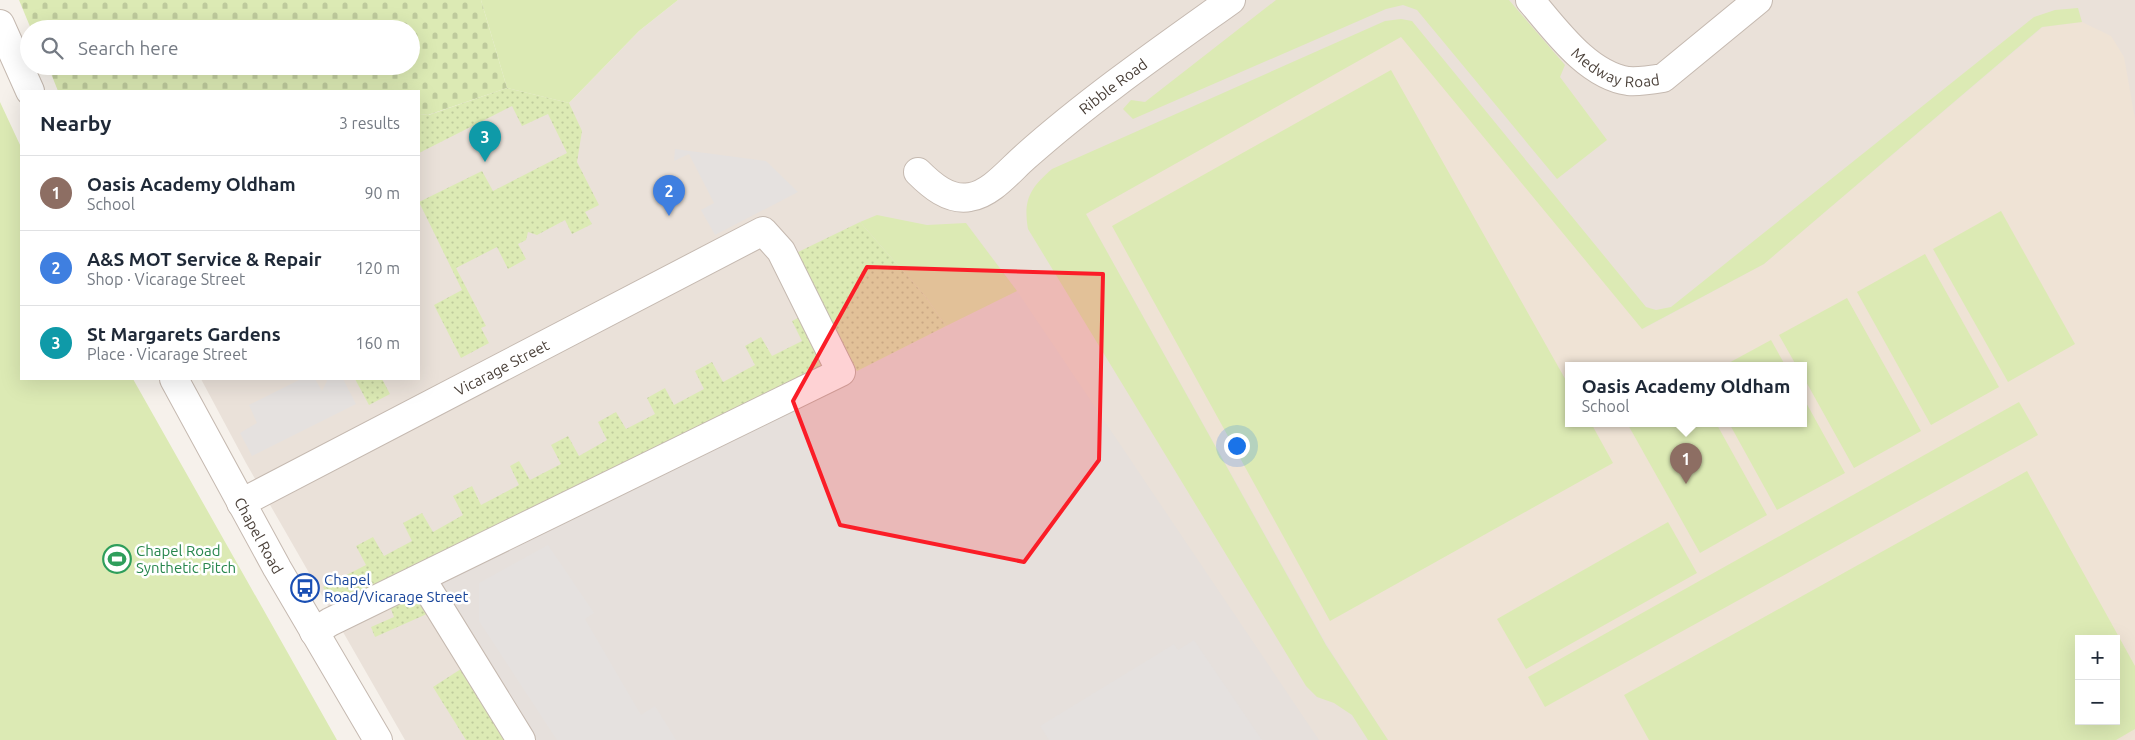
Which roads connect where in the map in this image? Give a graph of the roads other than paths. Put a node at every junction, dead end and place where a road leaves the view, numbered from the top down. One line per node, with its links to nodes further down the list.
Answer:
1 (1231, 0): 8 (street, Ribble Road)
2 (1530, 0): 3 (street, Medway Road)
3 (1758, 0)
4 (0, 24): 5 (street)
5 (20, 69)
6 (23, 75): 7 (street)
7 (30, 90)
8 (918, 172)
9 (175, 380): 10 (street, Chapel Road)
10 (240, 503): 11 (street, Vicarage Street); 12 (street, Chapel Road)
11 (421, 578): 12 (street); 14 (street)
12 (314, 632): 13 (street, Chapel Road)
13 (378, 740)
14 (522, 740)

